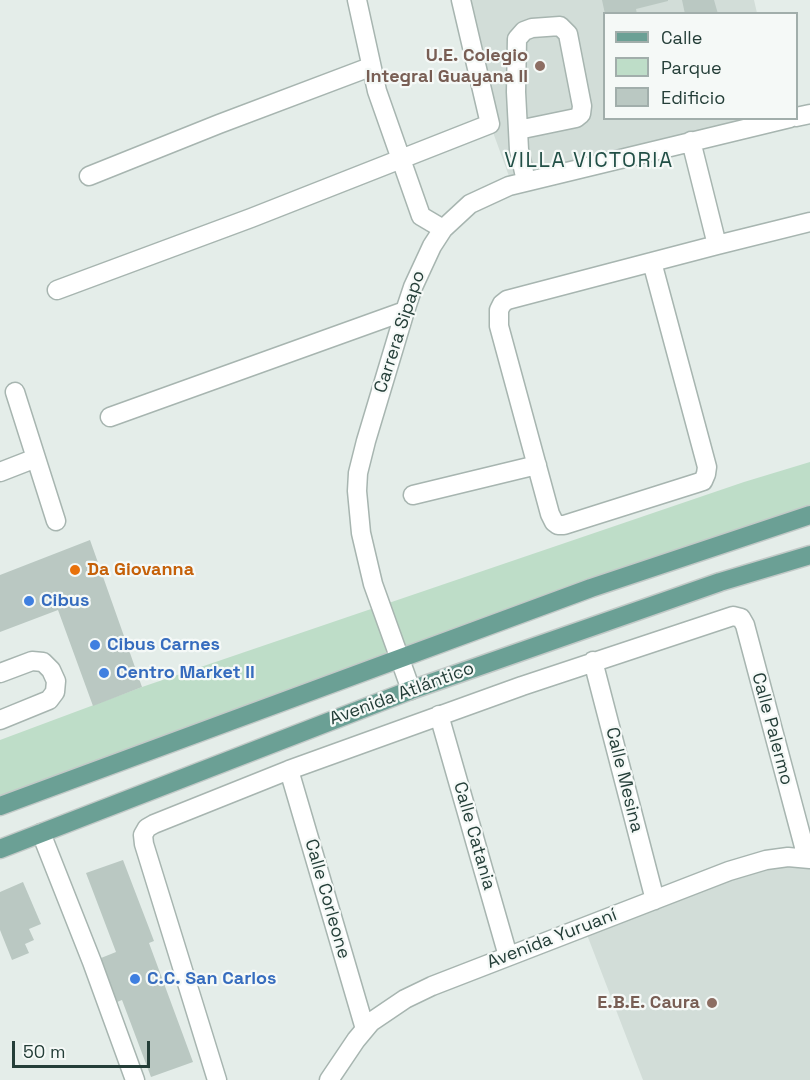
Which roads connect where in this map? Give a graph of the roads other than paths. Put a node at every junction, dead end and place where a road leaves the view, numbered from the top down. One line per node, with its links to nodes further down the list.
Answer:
1 (357, 0): 3 (street)
2 (460, 0): 7 (street)
3 (370, 67): 7 (street); 8 (street)
4 (781, 120): 6 (street, Carrera Sipapo)
5 (518, 130): 5 (street); 9 (street)
6 (691, 141): 9 (street, Carrera Sipapo); 12 (street)
7 (401, 159): 11 (street); 14 (street)
8 (89, 176)
9 (526, 181): 11 (street, Carrera Sipapo)
10 (810, 222): 12 (street)
11 (443, 229): 15 (street, Carrera Sipapo)
12 (717, 245): 13 (street)
13 (652, 262): 19 (street); 19 (street)
14 (57, 290)
15 (405, 311): 17 (street); 25 (street, Carrera Sipapo)
16 (15, 392): 18 (street)
17 (110, 417)
18 (36, 458): 20 (street); 23 (street)
19 (537, 465): 21 (street)
20 (0, 472)
21 (413, 495)
22 (810, 515): 25 (main road, Avenida Atlántico)
23 (56, 521)
24 (810, 555): 28 (main road, Avenida Atlántico)
25 (400, 658): 28 (street, Carrera Sipapo); 32 (main road, Avenida Atlántico)
26 (593, 661): 29 (street); 35 (street, Calle Palermo); 36 (street, Calle Mesina)
27 (0, 673): 30 (street)
28 (411, 690): 33 (main road, Avenida Atlántico)
29 (439, 715): 31 (street); 37 (street, Calle Catania)
30 (0, 720)
31 (289, 770): 38 (street, Calle Corleone); 40 (street)
32 (0, 806)
33 (41, 833): 34 (main road, Avenida Atlántico); 39 (street)
34 (0, 849)
35 (808, 858): 36 (street, Avenida Yuruaní)
36 (655, 900): 37 (street, Avenida Yuruaní)
37 (508, 956): 38 (street, Avenida Yuruaní)
38 (365, 1029): 41 (street, Avenida Yuruaní)
39 (135, 1080)
40 (217, 1080)
41 (329, 1080)

